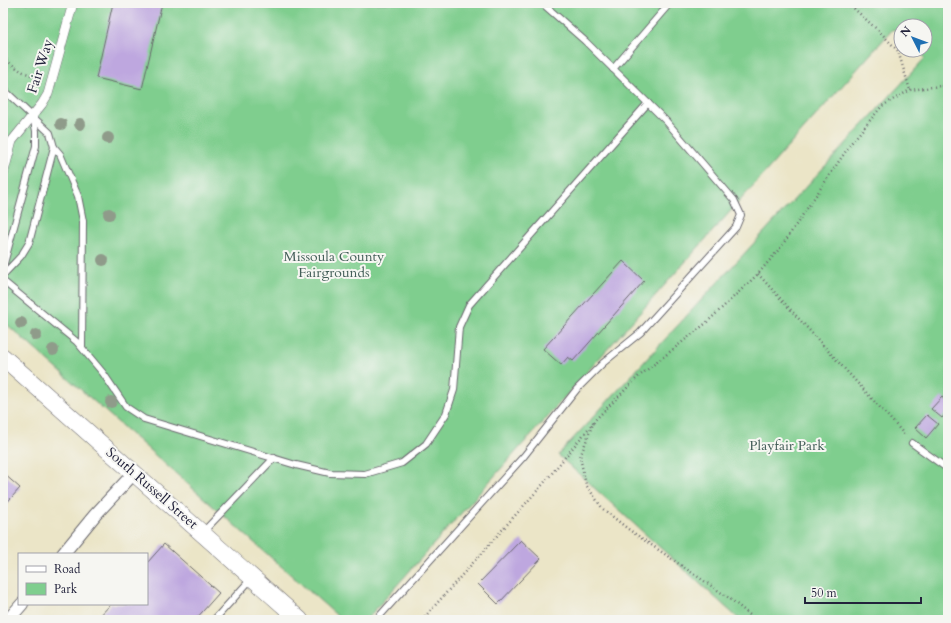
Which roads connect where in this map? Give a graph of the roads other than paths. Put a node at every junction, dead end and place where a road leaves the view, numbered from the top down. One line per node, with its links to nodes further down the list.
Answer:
1 (73, 3): 7 (street, Fair Way)
2 (542, 3): 4 (lane)
3 (670, 3): 4 (lane)
4 (613, 69): 6 (lane)
5 (3, 89): 7 (lane)
6 (648, 103): 16 (lane); 26 (lane)
7 (33, 116): 8 (lane); 9 (street, Fair Way); 10 (lane)
8 (54, 147): 11 (lane); 13 (lane)
9 (3, 175)
10 (3, 267)
11 (3, 276)
12 (3, 281): 13 (lane)
13 (82, 347): 16 (lane)
14 (3, 357): 18 (main road, South Russell Street)
15 (912, 443): 17 (lane)
16 (274, 458): 19 (lane)
17 (948, 469)
18 (134, 473): 19 (main road, South Russell Street); 20 (street)
19 (202, 533): 21 (main road, South Russell Street)
20 (64, 553)
21 (252, 578): 24 (lane); 25 (main road, South Russell Street)
22 (21, 605): 23 (street)
23 (8, 620)
24 (214, 620)
25 (300, 620)
26 (376, 620)

